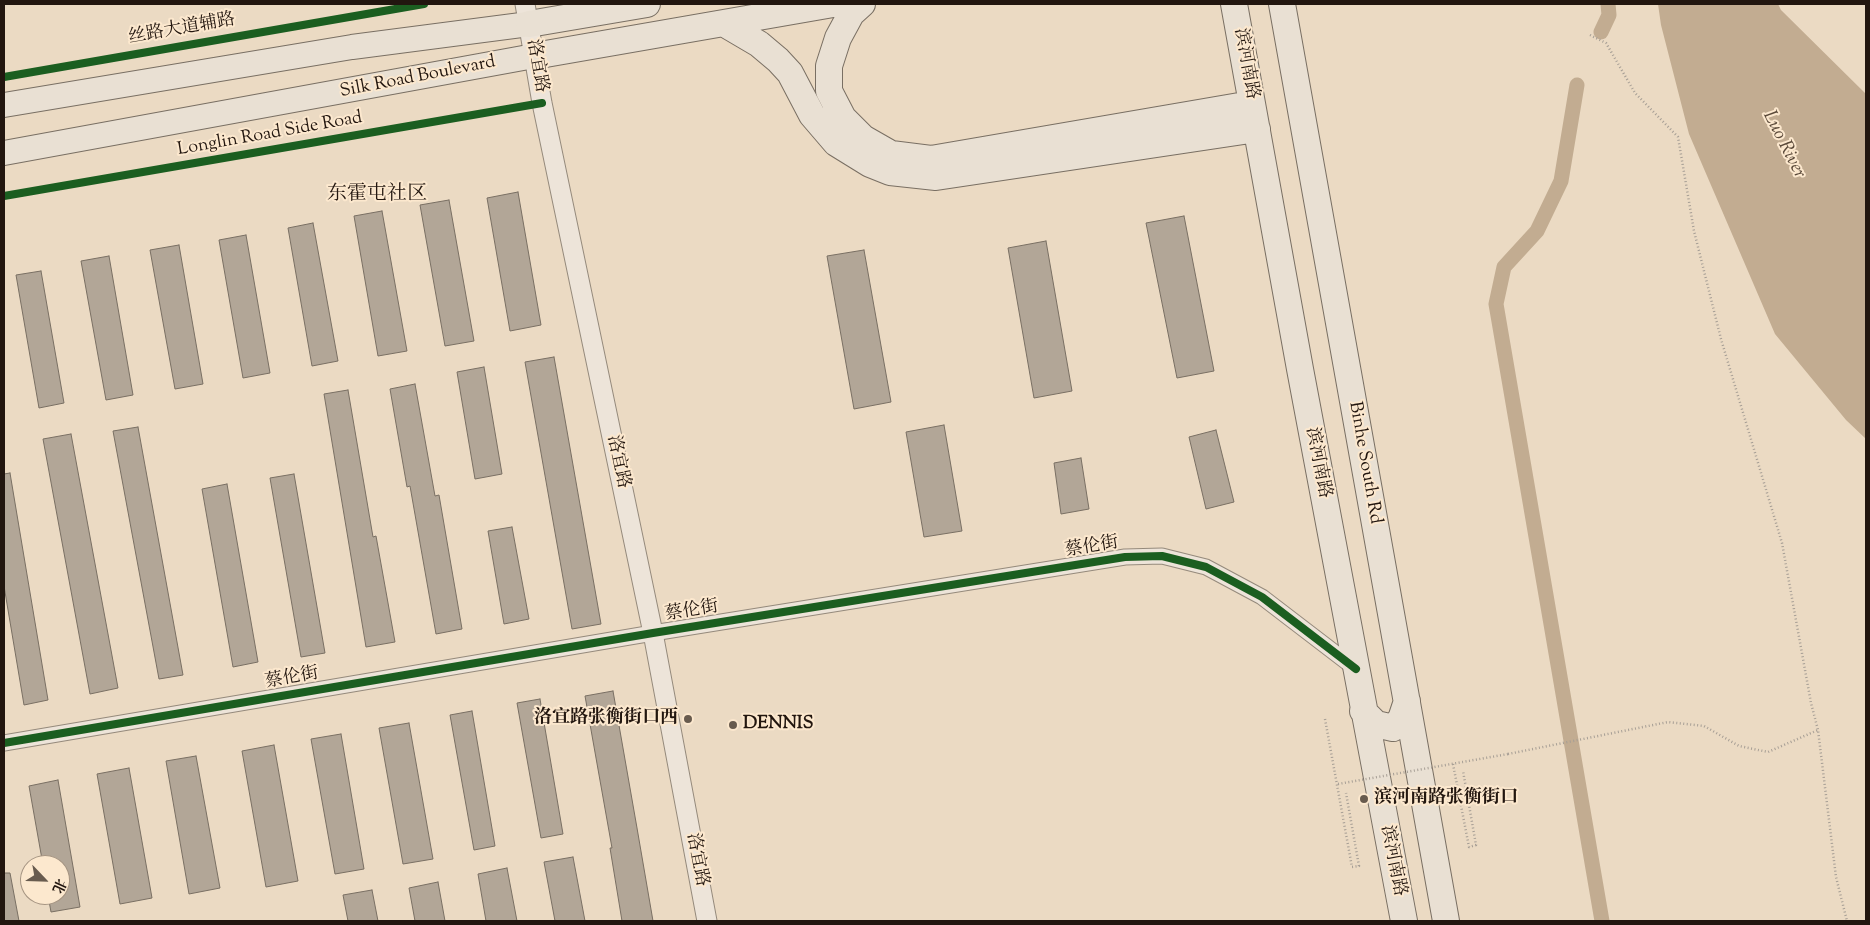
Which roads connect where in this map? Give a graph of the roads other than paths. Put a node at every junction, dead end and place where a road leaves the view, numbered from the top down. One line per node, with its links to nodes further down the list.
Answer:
1 (647, 4): 6 (highway, Silk Road Boulevard)
2 (834, 4): 7 (highway, Silk Road Boulevard)
3 (862, 4): 9 (highway)
4 (1234, 4): 9 (highway, 滨河南路)
5 (1282, 4): 15 (highway, Binhe South Rd)
6 (532, 14): 8 (street, 洛宜路); 10 (main road, Silk Road Boulevard)
7 (725, 24): 8 (highway, Silk Road Boulevard); 11 (highway)
8 (540, 55): 12 (main road, Silk Road Boulevard); 13 (street, 洛宜路)
9 (1251, 104): 11 (highway, 滨河南路)
10 (4, 105)
11 (1257, 129): 14 (highway, 滨河南路)
12 (4, 153)
13 (658, 632): 14 (street, 蔡伦街); 17 (street, 蔡伦街); 18 (street, 洛宜路); 19 (street, 洛宜路)
14 (1356, 669): 16 (highway, 滨河南路)
15 (1407, 701): 16 (highway); 21 (highway, Binhe South Rd)
16 (1364, 711): 20 (highway, 滨河南路)
17 (4, 743)
18 (707, 921)
19 (718, 921)
20 (1404, 921)
21 (1446, 921)

